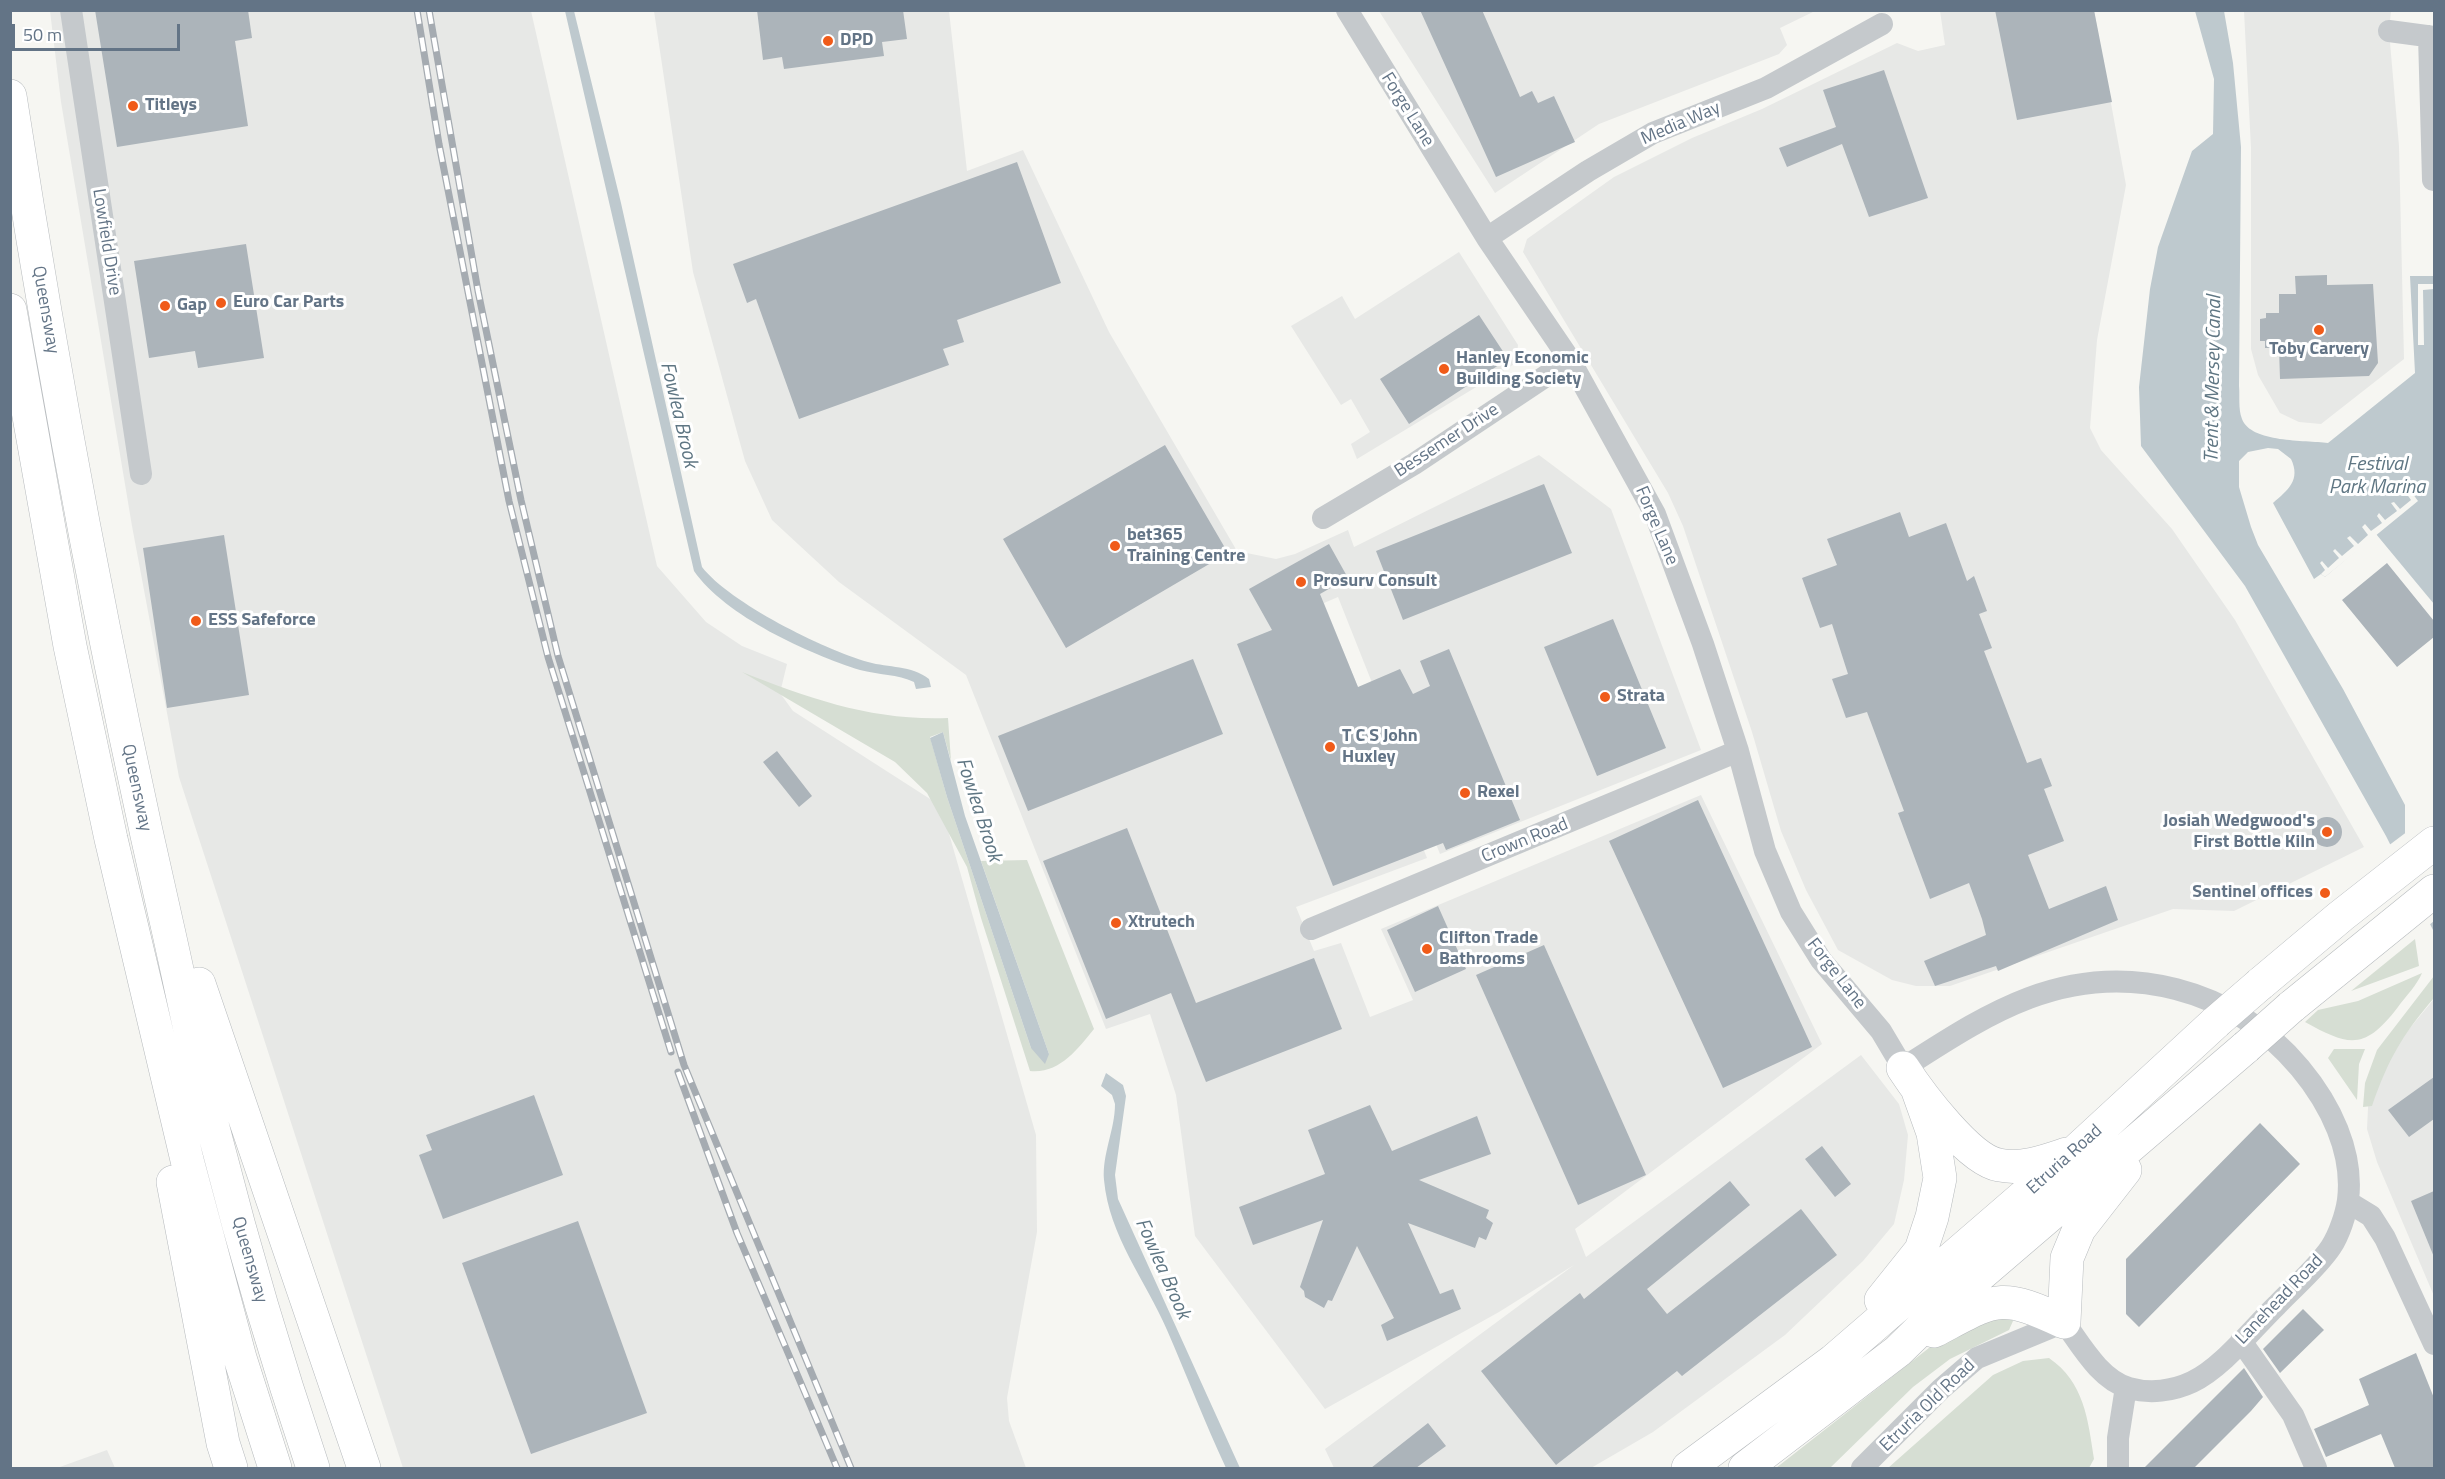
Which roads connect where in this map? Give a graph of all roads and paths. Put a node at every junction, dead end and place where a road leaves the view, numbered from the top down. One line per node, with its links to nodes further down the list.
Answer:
1 (71, 10): 11 (street, Lowfield Drive)
2 (1347, 10): 8 (street, Forge Lane)
3 (1882, 24): 8 (street, Media Way)
4 (2389, 31): 5 (street)
5 (2432, 36): 7 (street)
6 (10, 96): 14 (highway, Queensway)
7 (2433, 180)
8 (1487, 238): 10 (street, Forge Lane)
9 (10, 310): 15 (highway, Queensway)
10 (1570, 360): 12 (street, Bessemer Drive); 13 (street, Forge Lane)
11 (141, 474)
12 (1323, 518)
13 (1738, 751): 18 (street, Crown Road); 19 (street, Forge Lane)
14 (141, 812): 31 (highway, Queensway); 32 (highway)
15 (111, 839): 29 (highway); 30 (highway, Queensway)
16 (2431, 846): 21 (highway, Etruria Road, bridge)
17 (2434, 891): 20 (highway, Etruria Road, bridge)
18 (1311, 929)
19 (1911, 1079): 21 (highway); 22 (street, Lanehead Road); 27 (highway)
20 (2171, 1112): 23 (highway); 26 (highway, Etruria Road)
21 (2075, 1152): 27 (highway, Etruria Road)
22 (2348, 1202): 24 (street, Lanehead Road); 25 (street)
23 (2064, 1322): 26 (highway); 28 (street, Lanehead Road); 35 (street, Etruria Old Road)
24 (2241, 1341): 28 (street, Lanehead Road); 37 (street)
25 (2434, 1344)
26 (1898, 1351): 34 (highway, Etruria Road)
27 (1833, 1361): 33 (highway, Etruria Road)
28 (2126, 1387): 36 (street)
29 (231, 1468)
30 (275, 1468)
31 (313, 1468)
32 (364, 1468)
33 (1688, 1468)
34 (1745, 1468)
35 (1862, 1468)
36 (2118, 1468)
37 (2316, 1468)

